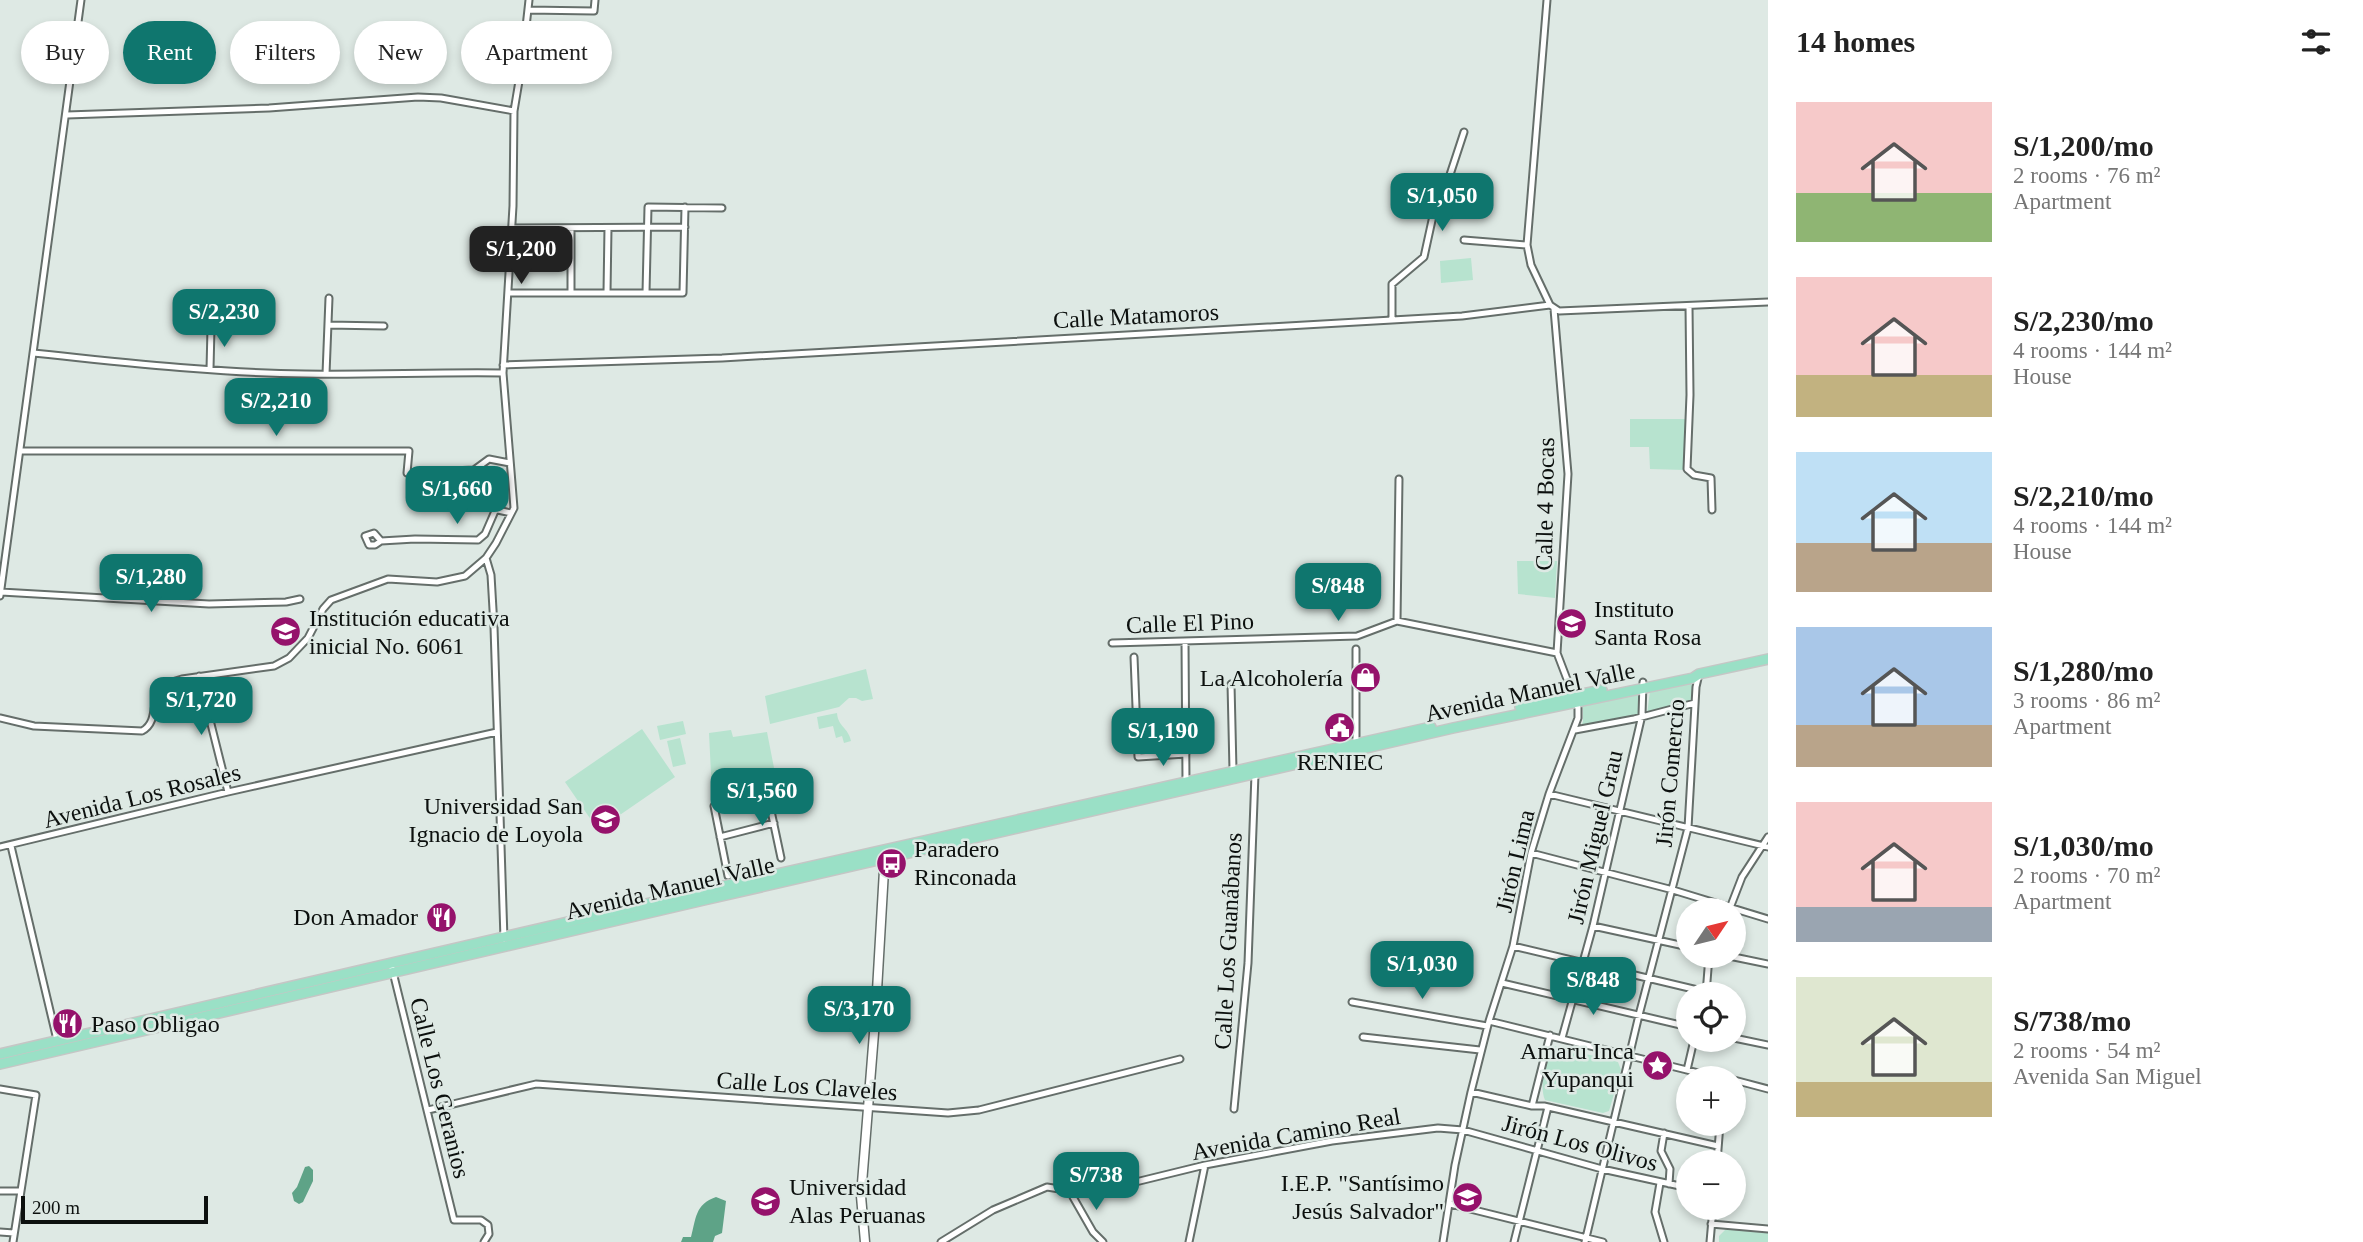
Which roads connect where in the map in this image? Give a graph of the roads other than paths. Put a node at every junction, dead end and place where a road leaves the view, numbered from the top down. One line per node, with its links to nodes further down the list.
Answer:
1 (81, 0): 9 (street)
2 (529, 0): 6 (street)
3 (552, 0): 7 (street)
4 (595, 0): 7 (street)
5 (1547, 0): 19 (street, Calle 4 Bocas)
6 (528, 10): 7 (street); 8 (street)
7 (552, 10)
8 (514, 111): 9 (street); 15 (street)
9 (67, 115): 34 (street)
10 (1464, 132): 30 (street)
11 (685, 208): 12 (street); 13 (street); 14 (street)
12 (722, 208)
13 (648, 227): 14 (street); 17 (street); 25 (street)
14 (685, 227): 25 (street)
15 (512, 228): 16 (street); 20 (street)
16 (571, 228): 17 (street); 21 (street)
17 (608, 228): 24 (street)
18 (1464, 240): 19 (street)
19 (1527, 245): 29 (street, Calle 4 Bocas)
20 (510, 260): 21 (street); 22 (street)
21 (571, 260): 23 (street)
22 (508, 293): 23 (street); 35 (street)
23 (571, 293): 24 (street)
24 (607, 293): 25 (street)
25 (646, 293)
26 (329, 298): 31 (street)
27 (1768, 302): 28 (street, Calle Matamoros)
28 (1689, 306): 29 (street, Calle Matamoros); 42 (street)
29 (1552, 307): 30 (street, Calle Matamoros); 53 (street, Calle 4 Bocas)
30 (1392, 320): 35 (street, Calle Matamoros)
31 (328, 324): 32 (street); 38 (street)
32 (384, 326)
33 (211, 328): 36 (street)
34 (33, 354): 36 (street); 39 (street)
35 (503, 365): 37 (street)
36 (210, 369): 38 (street)
37 (503, 373): 38 (street); 40 (street)
38 (326, 374)
39 (20, 451): 40 (street); 46 (street)
40 (510, 463): 43 (street)
41 (1399, 479): 49 (street)
42 (1712, 510)
43 (511, 513): 44 (street); 45 (street)
44 (381, 541)
45 (486, 558): 57 (street); 65 (street)
46 (2, 572): 47 (street)
47 (0, 594): 48 (street)
48 (300, 599)
49 (1397, 621): 50 (street, Calle El Pino); 53 (street)
50 (1185, 641): 51 (street, Calle El Pino); 67 (street)
51 (1112, 643)
52 (1356, 649): 66 (street)
53 (1557, 653): 60 (street, Calle 4 Bocas)
54 (1134, 657): 67 (street)
55 (1768, 659): 56 (main road, Avenida Manuel Valle)
56 (1699, 674): 59 (main road, Avenida Manuel Valle); 61 (street, Jirón Comercio)
57 (199, 676): 63 (street); 71 (street)
58 (1231, 684): 68 (street)
59 (1643, 685): 60 (main road, Avenida Manuel Valle); 62 (street, Jirón Miguel Grau)
60 (1574, 698): 64 (street, Jirón Lima); 66 (main road, Avenida Manuel Valle)
61 (1695, 703): 62 (street); 78 (street, Jirón Comercio)
62 (1642, 716): 64 (street); 76 (street, Jirón Miguel Grau)
63 (0, 718)
64 (1575, 730): 73 (street, Jirón Lima)
65 (497, 732): 71 (street, Avenida Los Rosales); 97 (street)
66 (1356, 747): 68 (main road, Avenida Manuel Valle); 69 (main road, Avenida Manuel Valle)
67 (1186, 754): 70 (street)
68 (1233, 770): 70 (main road, Avenida Manuel Valle)
69 (1255, 774): 74 (main road, Avenida Manuel Valle); 131 (street, Calle Los Guanábanos)
70 (1186, 781): 74 (main road, Avenida Manuel Valle)
71 (228, 792): 81 (street, Avenida Los Rosales)
72 (767, 792): 77 (street)
73 (1549, 794): 76 (street); 85 (street, Jirón Lima)
74 (1119, 800): 86 (main road, Avenida Manuel Valle)
75 (714, 806): 79 (street)
76 (1619, 810): 78 (street); 88 (street, Jirón Miguel Grau)
77 (774, 823): 79 (street); 87 (street)
78 (1688, 828): 82 (street); 90 (street, Jirón Comercio)
79 (720, 837): 89 (street)
80 (1768, 837): 82 (street)
81 (11, 846): 83 (street, Avenida Los Rosales); 117 (street)
82 (1760, 846): 84 (street); 92 (street)
83 (0, 847)
84 (1768, 847)
85 (1531, 853): 88 (street); 99 (street, Jirón Lima)
86 (884, 854): 97 (main road, Avenida Manuel Valle); 130 (street)
87 (781, 858)
88 (1604, 873): 90 (street); 95 (street, Jirón Miguel Grau)
89 (728, 876)
90 (1673, 890): 91 (street); 96 (street, Jirón Comercio)
91 (1697, 898)
92 (1733, 898)
93 (1746, 913): 94 (street)
94 (1768, 919)
95 (1593, 926): 96 (street); 101 (street, Jirón Miguel Grau)
96 (1659, 940): 98 (street); 104 (street, Jirón Comercio)
97 (504, 942): 103 (main road, Avenida Manuel Valle)
98 (1676, 944)
99 (1513, 946): 101 (street); 105 (street, Jirón Lima)
100 (1746, 959): 102 (street)
101 (1582, 962): 104 (street); 107 (street, Jirón Miguel Grau)
102 (1768, 964)
103 (392, 968): 117 (main road, Avenida Manuel Valle); 132 (street, Calle Los Geranios)
104 (1648, 978): 106 (street); 109 (street, Jirón Comercio)
105 (1502, 983): 107 (street); 110 (street, Jirón Lima)
106 (1676, 985)
107 (1572, 999): 109 (street); 114 (street, Jirón Miguel Grau)
108 (1352, 1002): 110 (street)
109 (1639, 1015): 111 (street); 120 (street, Jirón Comercio)
110 (1488, 1023): 112 (street); 118 (street, Jirón Lima)
111 (1676, 1024)
112 (1550, 1035): 114 (street); 128 (street)
113 (1363, 1037): 118 (street)
114 (1562, 1038): 120 (street)
115 (1746, 1040): 116 (street)
116 (1768, 1045)
117 (58, 1046): 119 (main road, Avenida Manuel Valle); 122 (main road, Avenida Manuel Valle)
118 (1480, 1050): 127 (street, Jirón Lima)
119 (0, 1054)
120 (1630, 1056): 123 (street); 133 (street, Jirón Comercio)
121 (1180, 1059): 130 (street, Calle Los Claveles)
122 (0, 1064)
123 (1676, 1067)
124 (1746, 1083): 126 (street)
125 (0, 1088): 146 (street)
126 (1768, 1089)
127 (1471, 1092): 128 (street); 134 (street, Jirón Lima)
128 (1532, 1105): 129 (street)
129 (1548, 1107): 133 (street); 138 (street)
130 (868, 1109): 132 (street, Calle Los Claveles); 158 (street)
131 (1234, 1109)
132 (428, 1110): 157 (street, Calle Los Geranios)
133 (1615, 1122): 135 (street); 141 (street, Jirón Comercio)
134 (1463, 1130): 138 (street, Jirón Los Olivos); 140 (street, Avenida Camino Real); 148 (street, Jirón Lima)
135 (1664, 1133): 137 (street); 143 (street)
136 (1719, 1136): 137 (street)
137 (1718, 1146): 139 (street)
138 (1537, 1149): 141 (street, Jirón Los Olivos); 150 (street)
139 (1718, 1150)
140 (1205, 1166): 147 (street, Avenida Camino Real); 161 (street)
141 (1602, 1169): 142 (street, Jirón Los Olivos); 155 (street, Jirón Comercio)
142 (1660, 1182): 143 (street, Jirón Los Olivos); 165 (street)
143 (1669, 1184): 144 (street, Jirón Los Olivos)
144 (1676, 1185)
145 (0, 1191): 146 (street)
146 (22, 1191): 154 (street)
147 (1072, 1191): 159 (street, Avenida Camino Real); 160 (street)
148 (1450, 1204): 150 (street); 162 (street, Jirón Lima)
149 (1712, 1220): 151 (street)
150 (1519, 1221): 155 (street); 163 (street)
151 (1711, 1224): 152 (street); 166 (street)
152 (1768, 1229)
153 (0, 1232): 154 (street)
154 (14, 1233): 156 (street)
155 (1585, 1240): 164 (street)
156 (13, 1242)
157 (484, 1242)
158 (864, 1242)
159 (941, 1242)
160 (1103, 1242)
161 (1189, 1242)
162 (1443, 1242)
163 (1514, 1242)
164 (1603, 1242)
165 (1664, 1242)
166 (1710, 1242)

